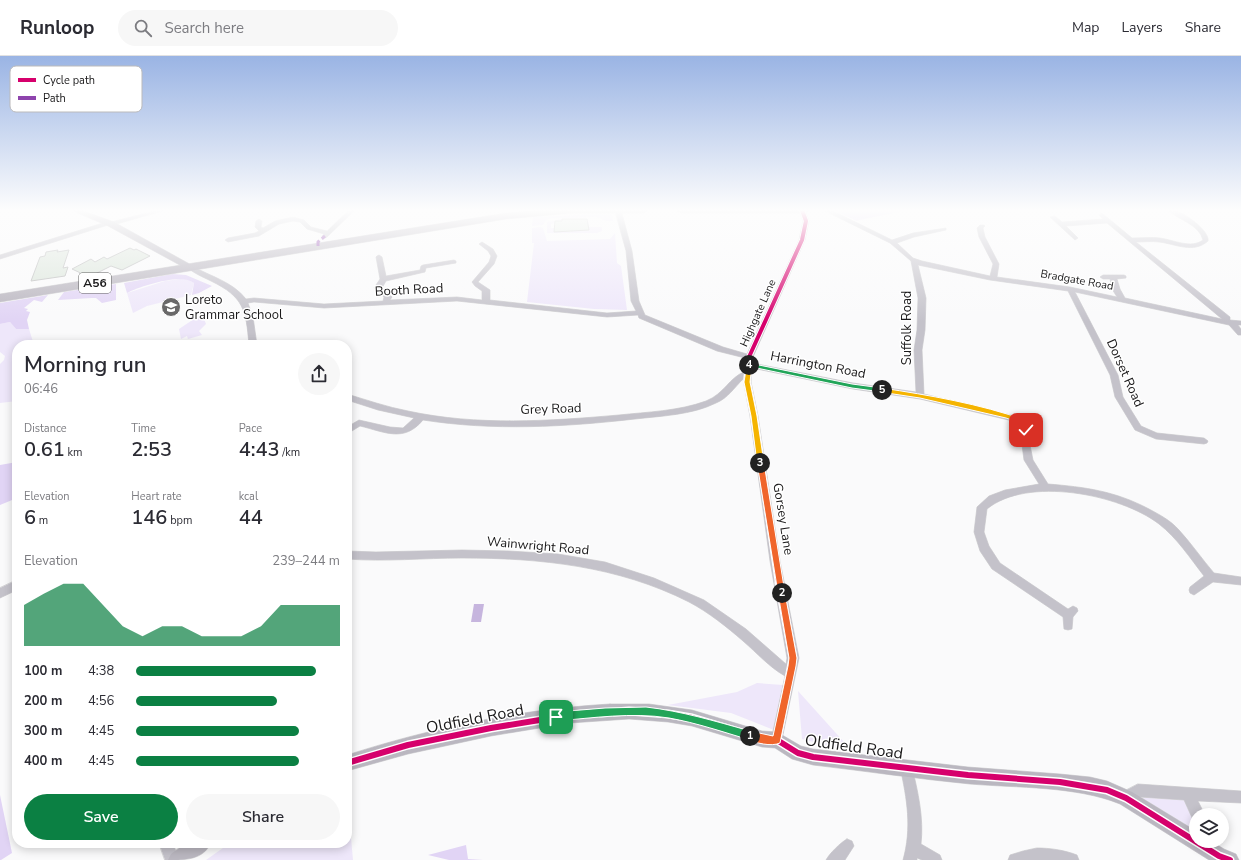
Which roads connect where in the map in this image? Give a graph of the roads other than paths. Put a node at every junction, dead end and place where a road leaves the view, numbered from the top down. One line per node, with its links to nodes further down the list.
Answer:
1 (30, 248): 10 (street)
2 (154, 248): 14 (street)
3 (311, 248): 14 (highway, A56)
4 (487, 248): 24 (street)
5 (628, 248): 26 (street)
6 (799, 248): 31 (street, Highgate Lane)
7 (898, 248): 12 (street, Bradgate Road)
8 (987, 248): 17 (street)
9 (1139, 248): 27 (street)
10 (0, 257)
11 (379, 257): 19 (street)
12 (914, 261): 17 (street, Bradgate Road); 32 (street, Suffolk Road)
13 (454, 262): 19 (street)
14 (190, 267): 21 (highway, A56); 23 (street)
15 (1103, 277): 18 (street)
16 (1124, 277): 18 (street)
17 (993, 278): 20 (street, Bradgate Road)
18 (1113, 278): 22 (street)
19 (383, 280): 25 (street)
20 (1070, 289): 22 (street, Bradgate Road); 36 (street, Dorset Road)
21 (0, 298)
22 (1122, 299): 27 (street, Bradgate Road)
23 (244, 302): 25 (street, Booth Road); 30 (street)
24 (486, 302): 25 (street, Booth Road); 26 (street, Booth Road)
25 (386, 303)
26 (640, 313): 31 (street)
27 (1230, 322): 28 (street, Bradgate Road); 29 (street)
28 (1241, 323)
29 (1241, 333)
30 (252, 340)
31 (749, 365): 32 (street, Harrington Road); 34 (street, Grey Road); 45 (street, Gorsey Lane)
32 (920, 396): 37 (street, Harrington Road)
33 (352, 399): 34 (street, Grey Road)
34 (420, 417): 35 (street)
35 (352, 428)
36 (1204, 441)
37 (1045, 487): 39 (street); 44 (street)
38 (352, 555): 45 (street, Wainwright Road)
39 (1211, 577): 40 (street); 42 (street)
40 (1240, 581)
41 (12, 588): 43 (street)
42 (1194, 590)
43 (0, 594)
44 (1070, 617)
45 (791, 673): 46 (street, Gorsey Lane)
46 (777, 740): 47 (street, Oldfield Road); 48 (street, Oldfield Road)
47 (352, 762)
48 (906, 767): 51 (street, Oldfield Road); 56 (street)
49 (1188, 794): 50 (street); 51 (street); 52 (street)
50 (1241, 797)
51 (1126, 798): 55 (street, Oldfield Road)
52 (1195, 808)
53 (168, 848): 57 (street)
54 (195, 848): 58 (street)
55 (1220, 852)
56 (912, 854): 59 (street)
57 (172, 860)
58 (177, 860)
59 (935, 860)
60 (1015, 860): 61 (street)
61 (1072, 860)

